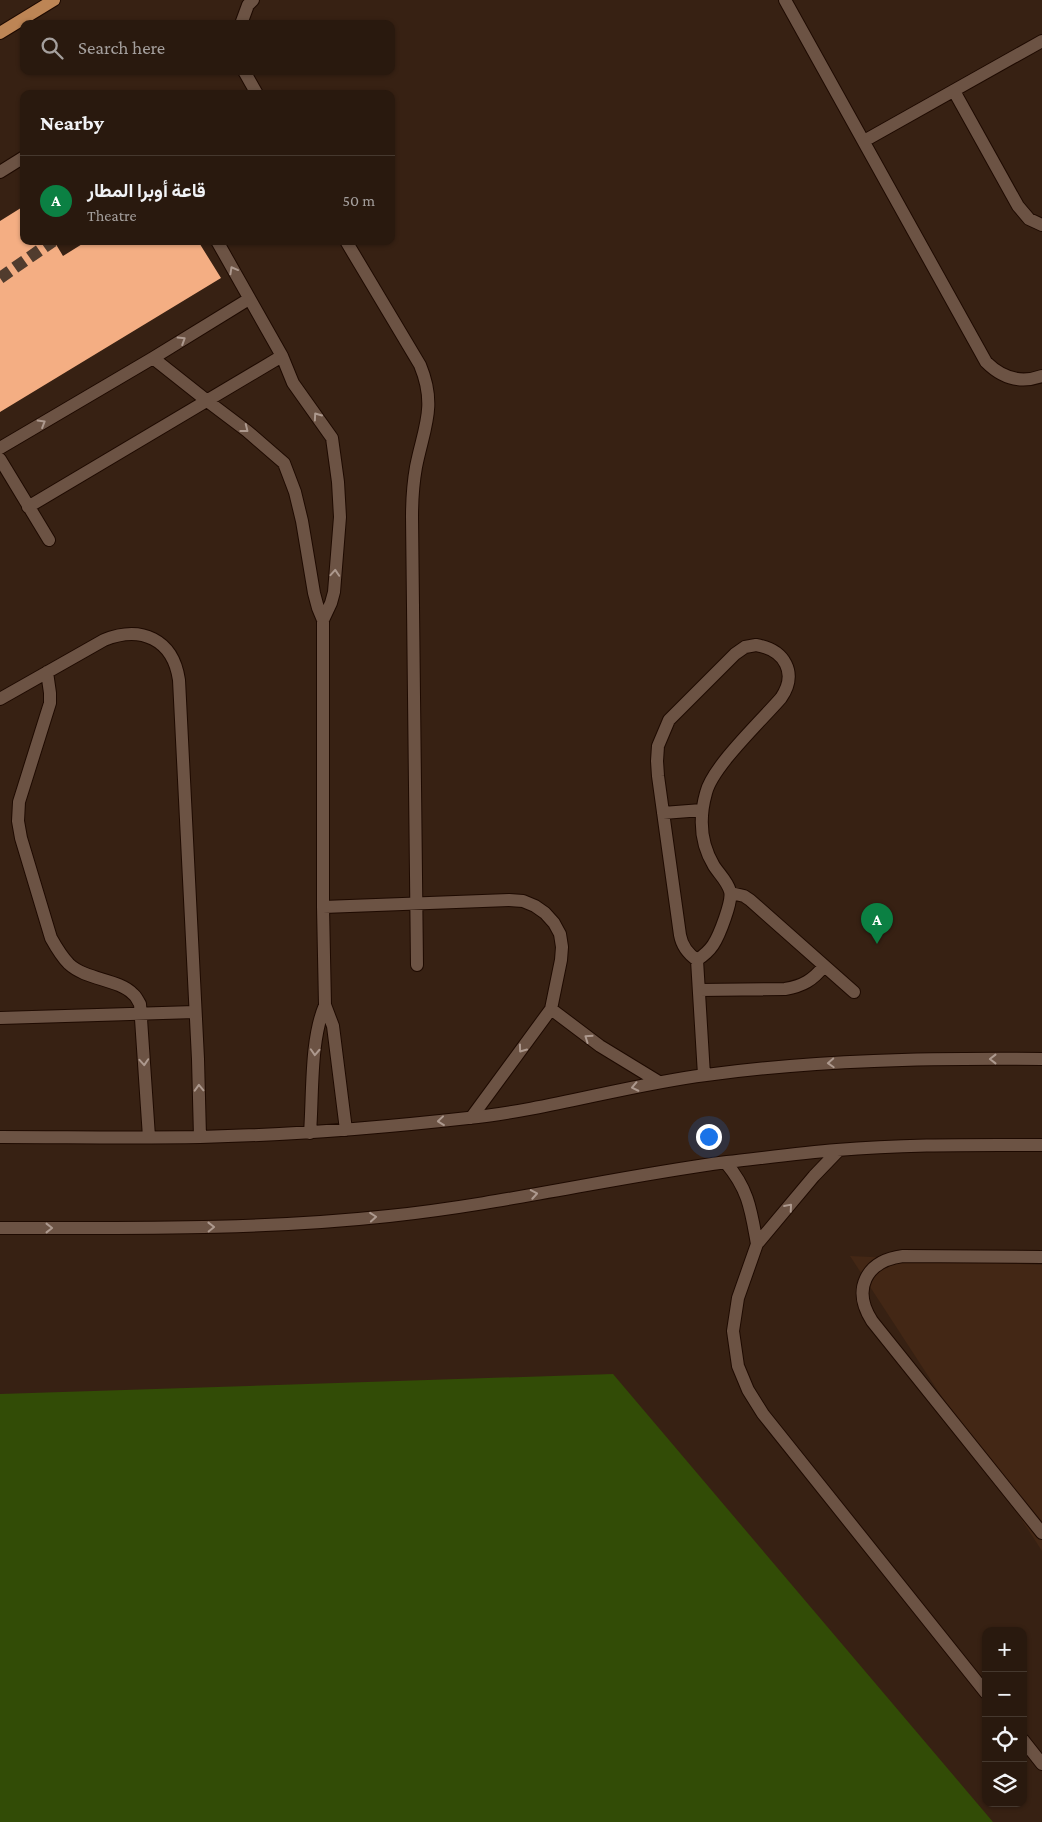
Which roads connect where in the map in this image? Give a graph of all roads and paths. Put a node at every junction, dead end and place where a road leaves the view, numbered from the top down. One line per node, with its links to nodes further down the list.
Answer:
1 (54, 0): 4 (main road)
2 (253, 0): 5 (street)
3 (785, 0): 12 (street)
4 (21, 20)
5 (242, 20)
6 (20, 21): 7 (main road)
7 (0, 33)
8 (1042, 42): 11 (street)
9 (246, 75): 10 (street)
10 (255, 90)
11 (954, 91): 12 (street); 16 (street)
12 (864, 141): 22 (street)
13 (20, 159): 14 (street)
14 (3, 167): 15 (street)
15 (20, 169)
16 (1042, 225)
17 (219, 245): 19 (street, one-way to 17)
18 (348, 245): 34 (street)
19 (249, 299): 20 (street); 21 (street, one-way to 19)
20 (282, 356): 23 (street); 28 (street, one-way to 20)
21 (153, 358): 23 (street); 24 (street, one-way to 21)
22 (1042, 376)
23 (206, 400): 26 (street); 28 (street, one-way to 28)
24 (0, 448)
25 (0, 459): 26 (street)
26 (28, 507): 27 (street)
27 (48, 540)
28 (323, 620): 35 (street)
29 (47, 672): 30 (street); 43 (street); 44 (street)
30 (0, 699)
31 (702, 810): 32 (street); 32 (street); 33 (street)
32 (663, 813): 36 (street)
33 (731, 893): 36 (street); 38 (street)
34 (416, 904): 35 (street); 37 (street); 42 (street)
35 (323, 907): 41 (street)
36 (697, 960): 39 (street)
37 (417, 966)
38 (824, 966): 39 (street); 40 (street)
39 (699, 990): 47 (street)
40 (854, 992)
41 (325, 1005): 50 (street); 51 (street, one-way to 51)
42 (550, 1009): 48 (street, one-way to 42); 49 (street, one-way to 49)
43 (196, 1012): 44 (street); 54 (street, one-way to 43)
44 (141, 1014): 45 (street); 53 (street, one-way to 53)
45 (0, 1018)
46 (1042, 1059): 47 (street, one-way to 47)
47 (704, 1075): 48 (street)
48 (659, 1082): 49 (street, one-way to 49)
49 (471, 1118): 50 (street, one-way to 50)
50 (346, 1130): 51 (street)
51 (310, 1133): 54 (street)
52 (0, 1137): 53 (street)
53 (149, 1137): 54 (street)
54 (200, 1137)
55 (1042, 1145): 56 (street)
56 (839, 1150): 57 (street); 59 (street, one-way to 56)
57 (726, 1163): 58 (street, one-way to 57); 59 (street)
58 (0, 1228)
59 (757, 1244): 62 (street)
60 (1042, 1257): 61 (street)
61 (1042, 1534)
62 (982, 1688)
63 (1027, 1745): 64 (street)
64 (1042, 1764)

